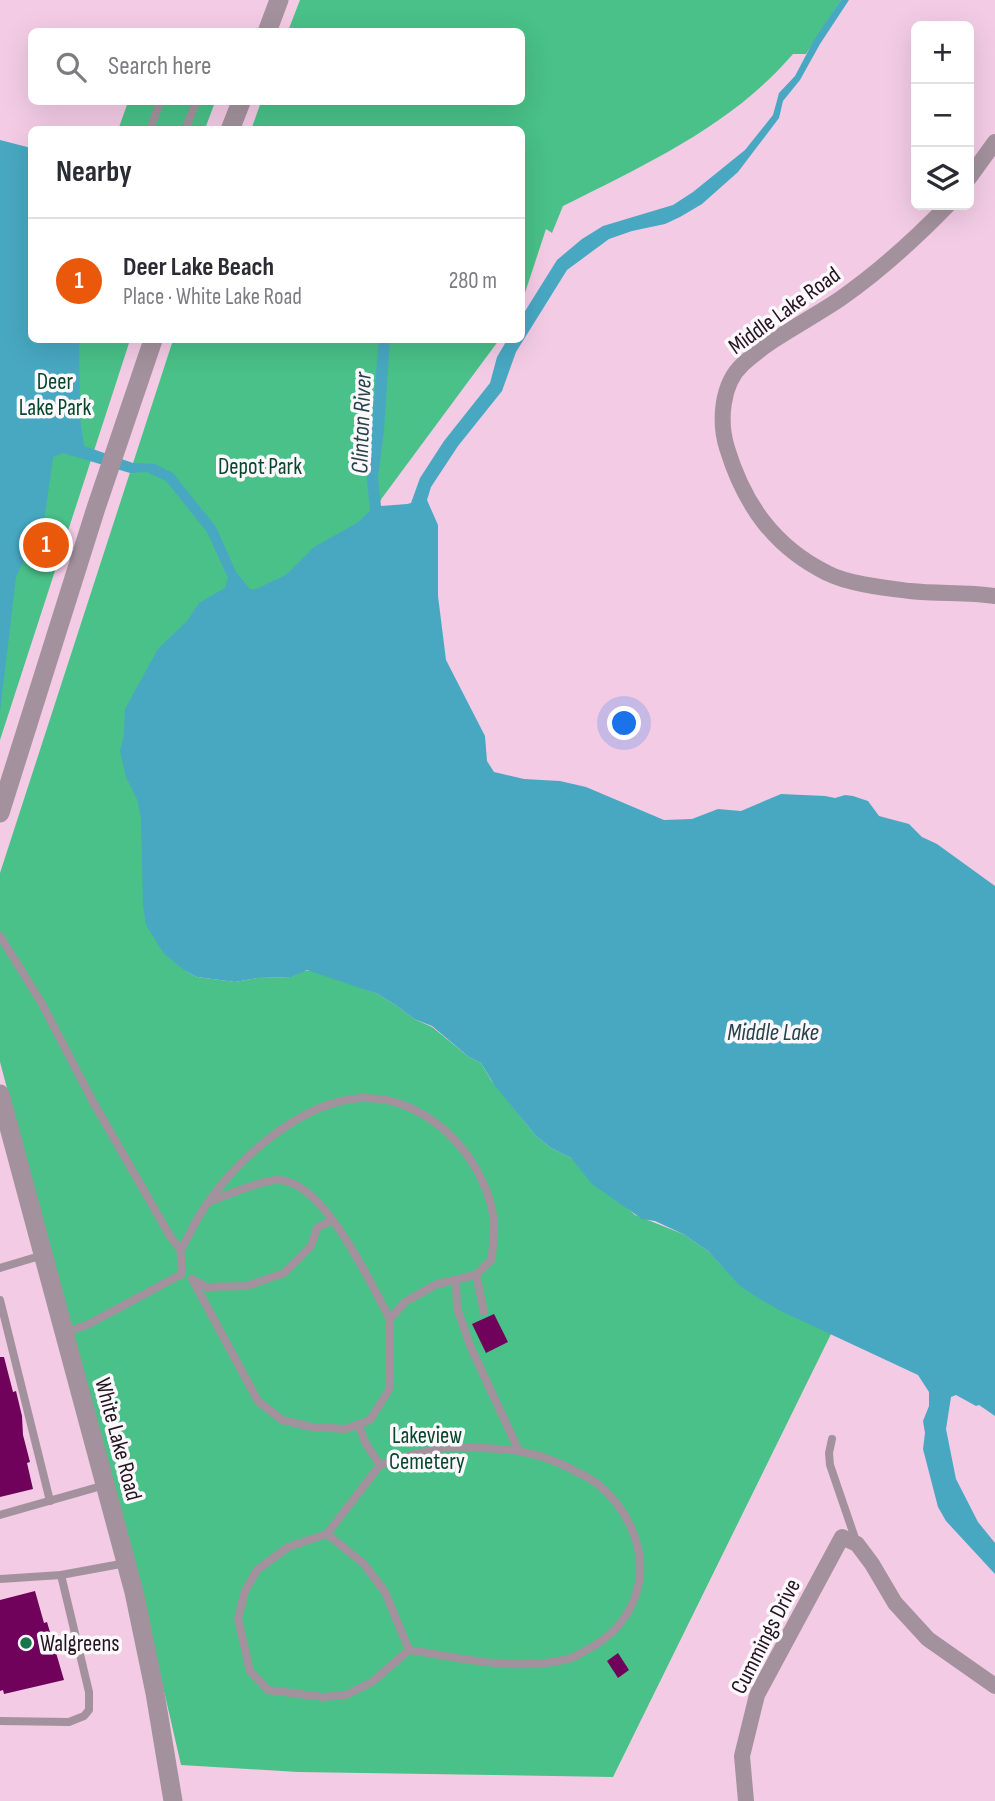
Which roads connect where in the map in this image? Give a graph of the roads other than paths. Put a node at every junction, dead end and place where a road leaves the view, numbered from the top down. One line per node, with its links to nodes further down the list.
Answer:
1 (279, 0): 2 (street)
2 (268, 28)
3 (159, 105): 6 (lane)
4 (195, 105): 7 (lane)
5 (239, 105): 8 (street)
6 (151, 126)
7 (187, 126)
8 (231, 126)
9 (995, 142): 10 (street)
10 (974, 171)
11 (943, 210): 13 (street, Middle Lake Road)
12 (152, 343): 14 (street)
13 (995, 596)
14 (0, 813)
15 (0, 936): 19 (lane)
16 (0, 1094): 20 (street, White Lake Road)
17 (208, 1202): 18 (lane); 19 (lane); 23 (lane)
18 (332, 1220): 24 (lane); 28 (lane)
19 (181, 1251): 22 (lane)
20 (43, 1255): 21 (lane); 29 (street, White Lake Road)
21 (0, 1268)
22 (182, 1274): 24 (lane); 29 (lane)
23 (476, 1275): 25 (lane); 27 (lane)
24 (192, 1279): 30 (lane)
25 (456, 1281): 28 (lane); 32 (lane)
26 (0, 1300): 35 (lane)
27 (484, 1312)
28 (390, 1319): 30 (lane)
29 (65, 1332): 34 (street, White Lake Road)
30 (358, 1424): 33 (lane)
31 (832, 1439): 38 (lane)
32 (518, 1449): 33 (lane); 42 (lane)
33 (380, 1465): 37 (lane)
34 (105, 1485): 35 (lane); 39 (street, White Lake Road)
35 (50, 1501): 36 (lane)
36 (0, 1515)
37 (327, 1534): 42 (lane); 42 (lane)
38 (857, 1544): 43 (street); 46 (street, Cummings Drive)
39 (126, 1563): 40 (lane); 45 (street, White Lake Road)
40 (61, 1575): 41 (lane); 44 (lane)
41 (0, 1579)
42 (409, 1650)
43 (995, 1686)
44 (0, 1721)
45 (173, 1801)
46 (746, 1801)

